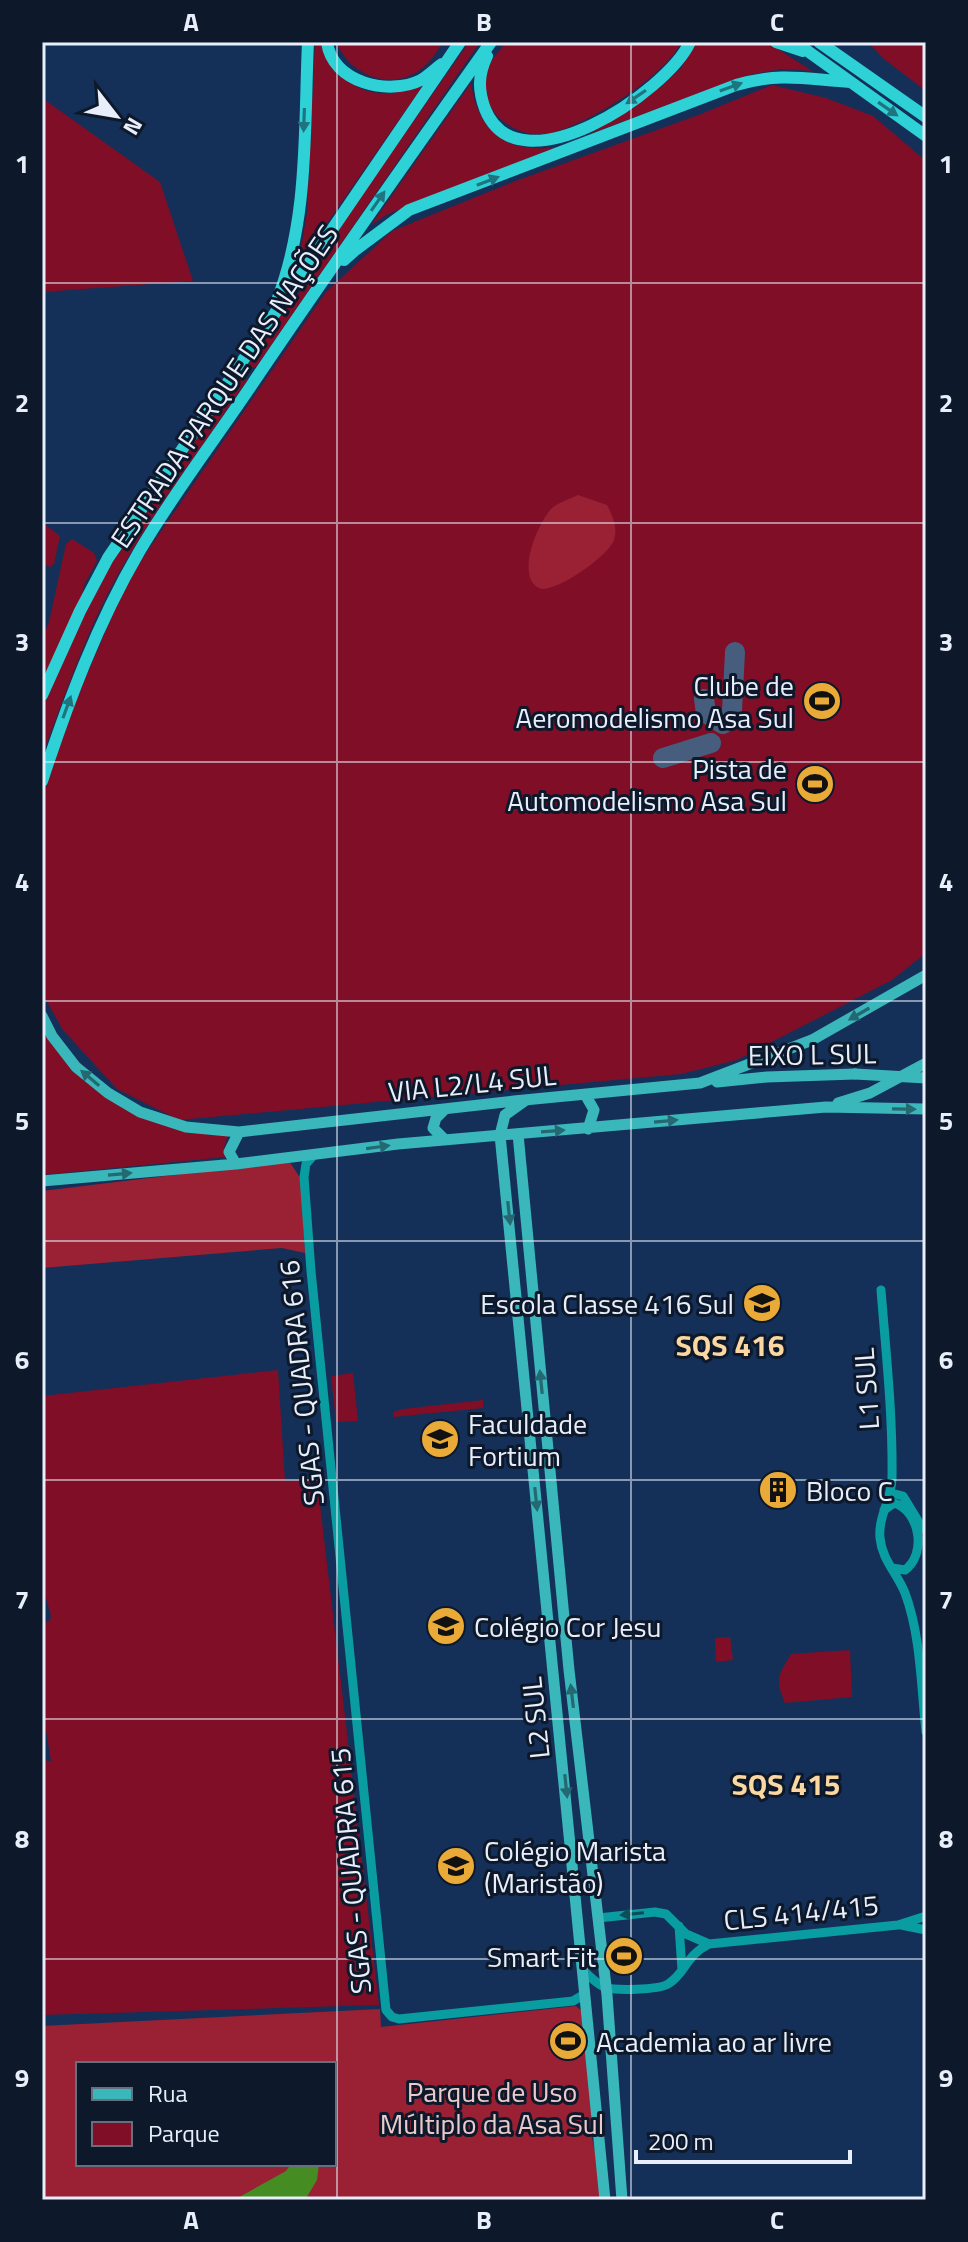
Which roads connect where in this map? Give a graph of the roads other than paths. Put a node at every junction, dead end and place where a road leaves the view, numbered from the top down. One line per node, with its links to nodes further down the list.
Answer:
1 (308, 42): 14 (highway, one-way to 14)
2 (327, 42): 9 (highway)
3 (460, 42): 9 (highway, ESTRADA PARQUE DAS NAÇÕES)
4 (493, 42): 5 (highway, one-way to 4); 13 (highway, ESTRADA PARQUE DAS NAÇÕES, one-way to 4)
5 (690, 42)
6 (776, 42): 8 (highway)
7 (795, 42): 8 (highway)
8 (825, 45): 10 (highway); 11 (highway)
9 (450, 57): 14 (highway, ESTRADA PARQUE DAS NAÇÕES)
10 (850, 82): 12 (highway, one-way to 12); 13 (highway, one-way to 10)
11 (926, 117)
12 (926, 136)
13 (310, 298): 16 (highway, ESTRADA PARQUE DAS NAÇÕES, one-way to 13)
14 (266, 328): 15 (highway, ESTRADA PARQUE DAS NAÇÕES)
15 (42, 695)
16 (42, 781)
17 (926, 968): 19 (main road)
18 (926, 975): 19 (main road, VIA L2/L4 SUL)
19 (899, 991): 23 (main road, VIA L2/L4 SUL, one-way to 23)
20 (42, 1016): 30 (main road, VIA L2/L4 SUL, one-way to 20)
21 (926, 1063): 26 (main road)
22 (926, 1078): 23 (main road, EIXO L SUL, bridge)
23 (700, 1083): 24 (main road, VIA L2/L4 SUL)
24 (586, 1096): 25 (main road, VIA L2/L4 SUL); 29 (main road)
25 (526, 1100): 28 (main road, VIA L2/L4 SUL); 32 (main road)
26 (826, 1107): 27 (main road, VIA L2/L4 SUL, one-way to 27); 29 (main road, VIA L2/L4 SUL, one-way to 26)
27 (926, 1109)
28 (444, 1110): 30 (main road, VIA L2/L4 SUL); 33 (main road)
29 (588, 1129): 31 (main road, VIA L2/L4 SUL, one-way to 29)
30 (239, 1132): 36 (main road)
31 (518, 1134): 32 (main road, VIA L2/L4 SUL); 39 (main road, L2 SUL)
32 (500, 1135): 33 (main road, VIA L2/L4 SUL); 40 (main road, L2 SUL, one-way to 40)
33 (445, 1140): 34 (main road, VIA L2/L4 SUL, one-way to 33)
34 (313, 1156): 35 (main road, VIA L2/L4 SUL); 37 (street, SGAS - QUADRA 616)
35 (289, 1157): 36 (main road, VIA L2/L4 SUL); 37 (street)
36 (236, 1164): 38 (main road, VIA L2/L4 SUL, one-way to 36)
37 (304, 1177): 50 (street, SGAS - QUADRA 616)
38 (42, 1181)
39 (529, 1263): 40 (main road); 42 (main road, L2 SUL, one-way to 39)
40 (513, 1265): 43 (main road, L2 SUL)
41 (881, 1290): 44 (street, L1 SUL)
42 (547, 1447): 43 (main road); 54 (main road, L2 SUL, one-way to 42)
43 (531, 1450): 53 (main road, L2 SUL, one-way to 53)
44 (893, 1490): 45 (street, L1 SUL); 46 (street, L1 SUL); 47 (street)
45 (899, 1504): 46 (street); 47 (street)
46 (884, 1511): 48 (street)
47 (922, 1533): 49 (street)
48 (892, 1568): 49 (street); 51 (street)
49 (905, 1570): 51 (street)
50 (343, 1585): 65 (street, SGAS - QUADRA 615)
51 (904, 1592): 52 (street)
52 (926, 1732)
53 (572, 1857): 54 (main road); 62 (main road, L2 SUL)
54 (590, 1857): 56 (main road, L2 SUL)
55 (926, 1916): 57 (street, CLS 414/415)
56 (598, 1918): 58 (street, one-way to 56); 63 (main road, L2 SUL)
57 (898, 1925): 59 (street, CLS 414/415); 60 (street, CLS 414/415)
58 (679, 1926): 60 (street); 61 (street)
59 (926, 1930)
60 (709, 1944): 61 (street)
61 (682, 1970): 63 (street)
62 (584, 1971): 63 (street); 64 (main road, L2 SUL)
63 (606, 1988): 67 (main road, L2 SUL)
64 (585, 1994): 65 (street, SGAS - QUADRA 615); 66 (main road, L2 SUL)
65 (573, 2001): 66 (street)
66 (587, 2009): 68 (main road, L2 SUL)
67 (611, 2046): 68 (main road); 70 (main road, L2 SUL)
68 (591, 2048): 69 (main road, L2 SUL)
69 (605, 2200)
70 (622, 2200)

